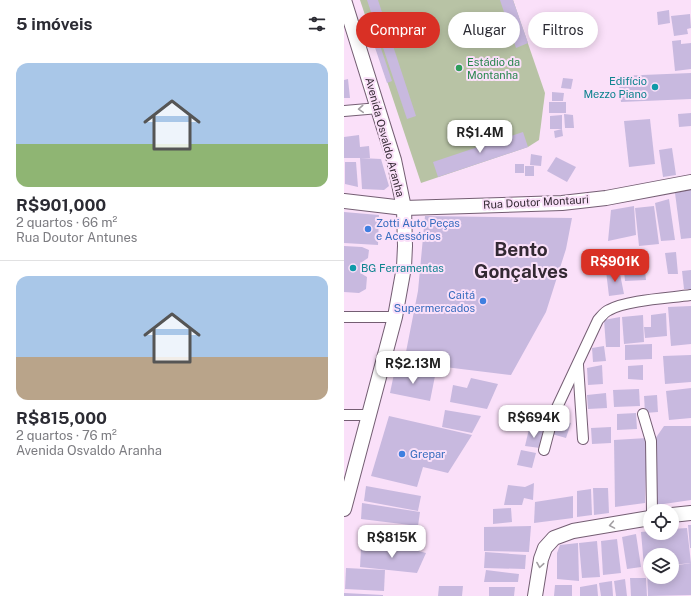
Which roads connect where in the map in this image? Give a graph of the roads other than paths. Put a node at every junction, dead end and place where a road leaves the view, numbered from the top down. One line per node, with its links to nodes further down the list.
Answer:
1 (344, 0): 2 (main road, Avenida Osvaldo Aranha)
2 (379, 108): 3 (street, one-way to 3); 6 (main road, Avenida Osvaldo Aranha)
3 (344, 110)
4 (691, 182): 6 (main road, Rua Doutor Montauri)
5 (344, 201): 6 (main road, Rua Doutor Montauri)
6 (404, 208): 8 (main road, Avenida Osvaldo Aranha)
7 (691, 295): 10 (street)
8 (395, 316): 9 (street); 13 (main road, Avenida Osvaldo Aranha)
9 (344, 317)
10 (578, 365): 14 (street); 15 (street)
11 (643, 414): 16 (street)
12 (344, 415): 13 (street)
13 (370, 415): 17 (main road, Avenida Osvaldo Aranha)
14 (583, 439)
15 (544, 450)
16 (652, 504)
17 (344, 506)
18 (691, 513): 19 (main road)
19 (679, 514)
20 (643, 519): 21 (main road, one-way to 21)
21 (535, 596)

